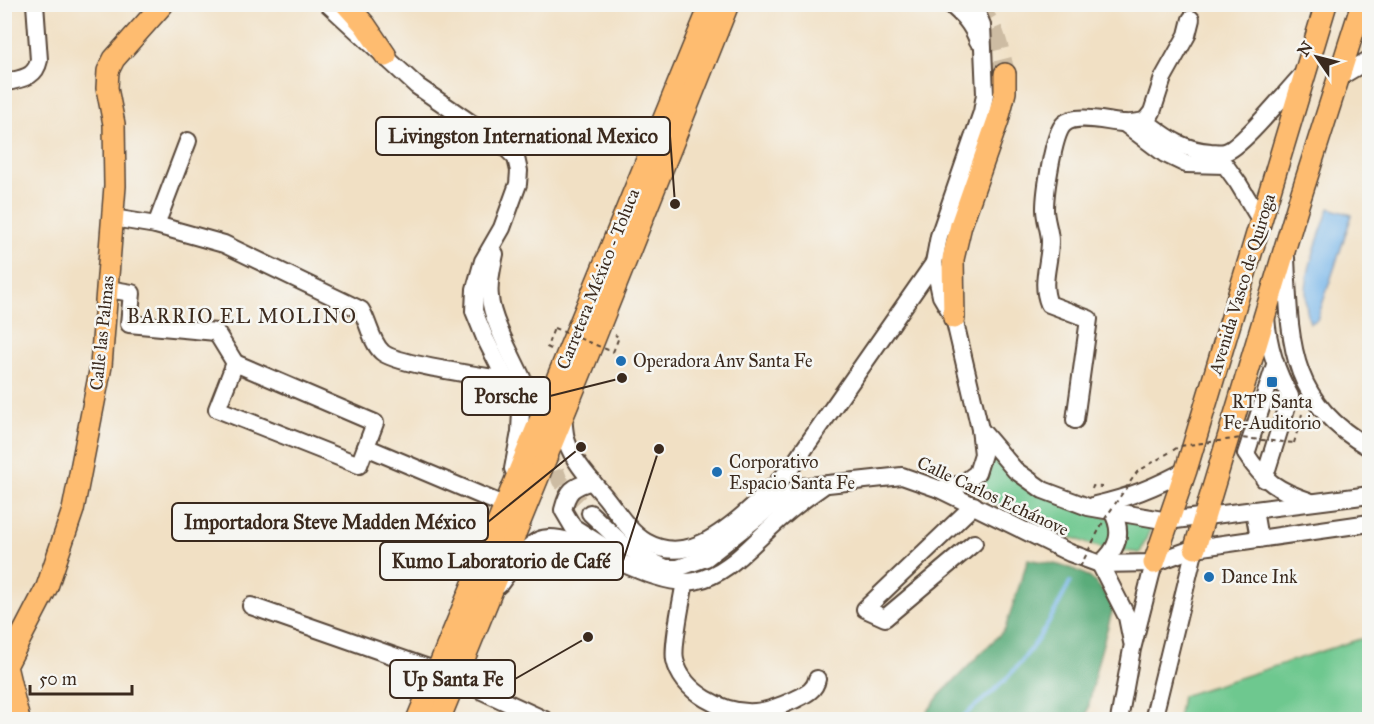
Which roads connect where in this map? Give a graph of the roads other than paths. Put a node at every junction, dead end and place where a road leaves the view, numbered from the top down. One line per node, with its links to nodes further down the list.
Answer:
1 (35, 4): 19 (street)
2 (163, 4): 22 (main road, Calle las Palmas)
3 (328, 4): 14 (street)
4 (346, 4): 14 (main road)
5 (711, 4): 48 (main road, Carretera México - Toluca)
6 (728, 4): 35 (main road, Carretera México - Toluca)
7 (973, 4): 13 (street)
8 (1326, 4): 16 (main road, Avenida Vasco de Quiroga)
9 (1362, 4): 12 (street); 18 (main road, Avenida Vasco de Quiroga)
10 (955, 6): 13 (street)
11 (1191, 20): 20 (street)
12 (1370, 22)
13 (982, 53): 27 (street)
14 (386, 56): 25 (street)
15 (1370, 59): 18 (street)
16 (1306, 71): 20 (street); 23 (main road, Avenida Vasco de Quiroga)
17 (1005, 74): 30 (main road)
18 (1338, 78): 26 (main road, Avenida Vasco de Quiroga)
19 (4, 83)
20 (1143, 128): 23 (street); 36 (street)
21 (189, 141): 24 (street)
22 (113, 218): 24 (street); 28 (main road, Calle las Palmas)
23 (1261, 221): 40 (main road, Avenida Vasco de Quiroga)
24 (156, 225): 33 (street)
25 (502, 228): 33 (street); 34 (street)
26 (1286, 249): 29 (main road, Avenida Vasco de Quiroga); 39 (street)
27 (934, 264): 30 (street); 42 (street)
28 (108, 289): 31 (street); 66 (main road, Calle las Palmas)
29 (1266, 312): 32 (street); 53 (main road, Avenida Vasco de Quiroga)
30 (954, 318): 37 (street)
31 (235, 363): 38 (street); 38 (street)
32 (1275, 365): 41 (street); 41 (street)
33 (506, 380): 48 (street)
34 (523, 380)
35 (563, 415): 42 (street); 63 (main road, Carretera México - Toluca)
36 (1075, 420)
37 (980, 429): 44 (street); 49 (street)
38 (366, 447): 48 (street)
39 (1370, 448)
40 (1186, 470): 49 (street); 54 (main road, Avenida Vasco de Quiroga)
41 (1264, 478): 46 (street)
42 (592, 481): 61 (street)
43 (827, 483): 44 (street, Calle Carlos Echánove); 52 (street); 62 (street, Calle Carlos Echánove)
44 (939, 489): 47 (street, Calle Carlos Echánove)
45 (1370, 495): 46 (street)
46 (1315, 503): 50 (street)
47 (974, 505): 57 (street); 60 (street, Calle Carlos Echánove)
48 (506, 506): 67 (main road, Carretera México - Toluca)
49 (1088, 507): 51 (street)
50 (1254, 510): 53 (street); 56 (street)
51 (1113, 511): 54 (street); 60 (street)
52 (590, 513)
53 (1202, 518): 54 (street); 58 (main road, Avenida Vasco de Quiroga)
54 (1168, 521): 59 (main road, Avenida Vasco de Quiroga)
55 (1370, 523): 56 (street, Calle Carlos Echánove)
56 (1259, 539): 58 (street, Calle Carlos Echánove)
57 (974, 543)
58 (1195, 548): 59 (street, Calle Carlos Echánove); 74 (street)
59 (1154, 563): 60 (street, Calle Carlos Echánove); 65 (street)
60 (1100, 564): 65 (street)
61 (636, 570): 62 (street, Calle Carlos Echánove); 63 (street, Calle Carlos Echánove)
62 (685, 582): 68 (street)
63 (488, 600): 67 (main road, Carretera México - Toluca)
64 (251, 606): 67 (street)
65 (1132, 649): 73 (street)
66 (6, 673): 69 (main road)
67 (446, 675): 70 (main road, Carretera México - Toluca); 71 (main road, Carretera México - Toluca); 72 (street)
68 (817, 679)
69 (19, 720)
70 (417, 720)
71 (439, 720)
72 (545, 720)
73 (1119, 720)
74 (1153, 720)

